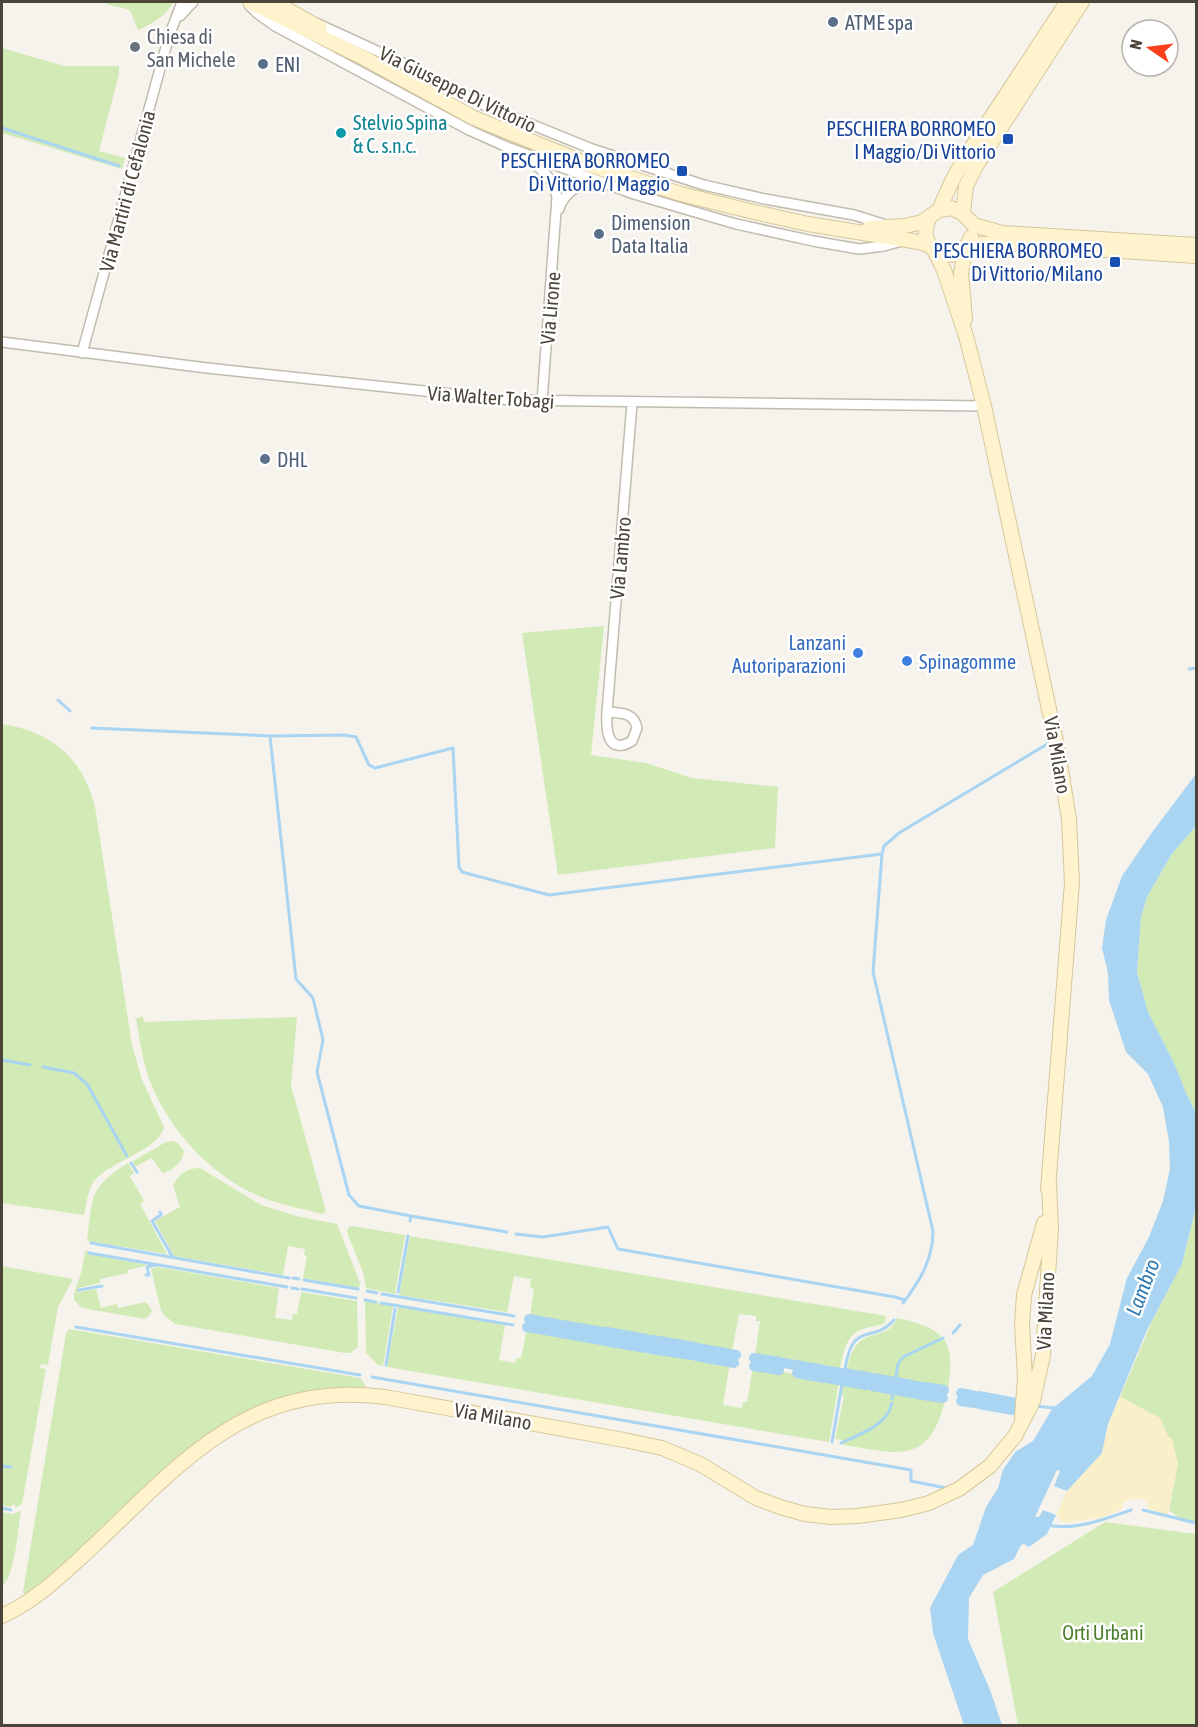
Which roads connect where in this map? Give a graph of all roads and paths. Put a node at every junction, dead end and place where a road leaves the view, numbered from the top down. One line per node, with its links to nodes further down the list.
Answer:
1 (182, 2): 8 (street, Via Martiri di Cefalonia)
2 (193, 2): 8 (street, Via Martiri di Cefalonia)
3 (248, 2): 9 (street, Via Giuseppe Di Vittorio); 10 (street, Via Giuseppe Di Vittorio)
4 (274, 2): 7 (street, Via Giuseppe Di Vittorio)
5 (1067, 2): 13 (street)
6 (1082, 2): 14 (street)
7 (304, 17): 9 (street, Via Giuseppe Di Vittorio); 15 (street, Via Giuseppe Di Vittorio)
8 (172, 28): 24 (street, Via Martiri di Cefalonia)
9 (364, 58): 16 (street, Via Giuseppe Di Vittorio)
10 (507, 147): 11 (street, Via Giuseppe Di Vittorio); 12 (street, Via Lirone)
11 (598, 181): 12 (street, Via Lirone); 17 (street, Via Giuseppe Di Vittorio)
12 (557, 214): 25 (street, Via Lirone)
13 (934, 215): 14 (street, Via Giuseppe Di Vittorio); 15 (street, Via Giuseppe Di Vittorio); 20 (street)
14 (966, 217): 18 (street, Via Giuseppe Di Vittorio); 19 (street)
15 (894, 227): 16 (street, Via Giuseppe Di Vittorio)
16 (834, 229): 17 (street, Via Giuseppe Di Vittorio)
17 (906, 240): 20 (street, Via Giuseppe Di Vittorio)
18 (1197, 244)
19 (967, 246): 20 (street, Via Giuseppe Di Vittorio); 21 (street, Via Giuseppe Di Vittorio); 22 (street, Via Milano)
20 (932, 248): 22 (street, Via Milano)
21 (1197, 256)
22 (966, 336): 27 (street, Via Milano)
23 (2, 342): 24 (street, Via Walter Tobagi)
24 (82, 353): 25 (street, Via Walter Tobagi)
25 (542, 402): 26 (street, Via Walter Tobagi)
26 (632, 403): 27 (street, Via Walter Tobagi); 28 (street, Via Lambro)
27 (984, 406): 29 (street, Via Milano)
28 (607, 712)
29 (1049, 1182): 30 (street, Via Milano); 30 (street, Via Milano)
30 (1015, 1436): 31 (street, Via Milano)
31 (2, 1616)

